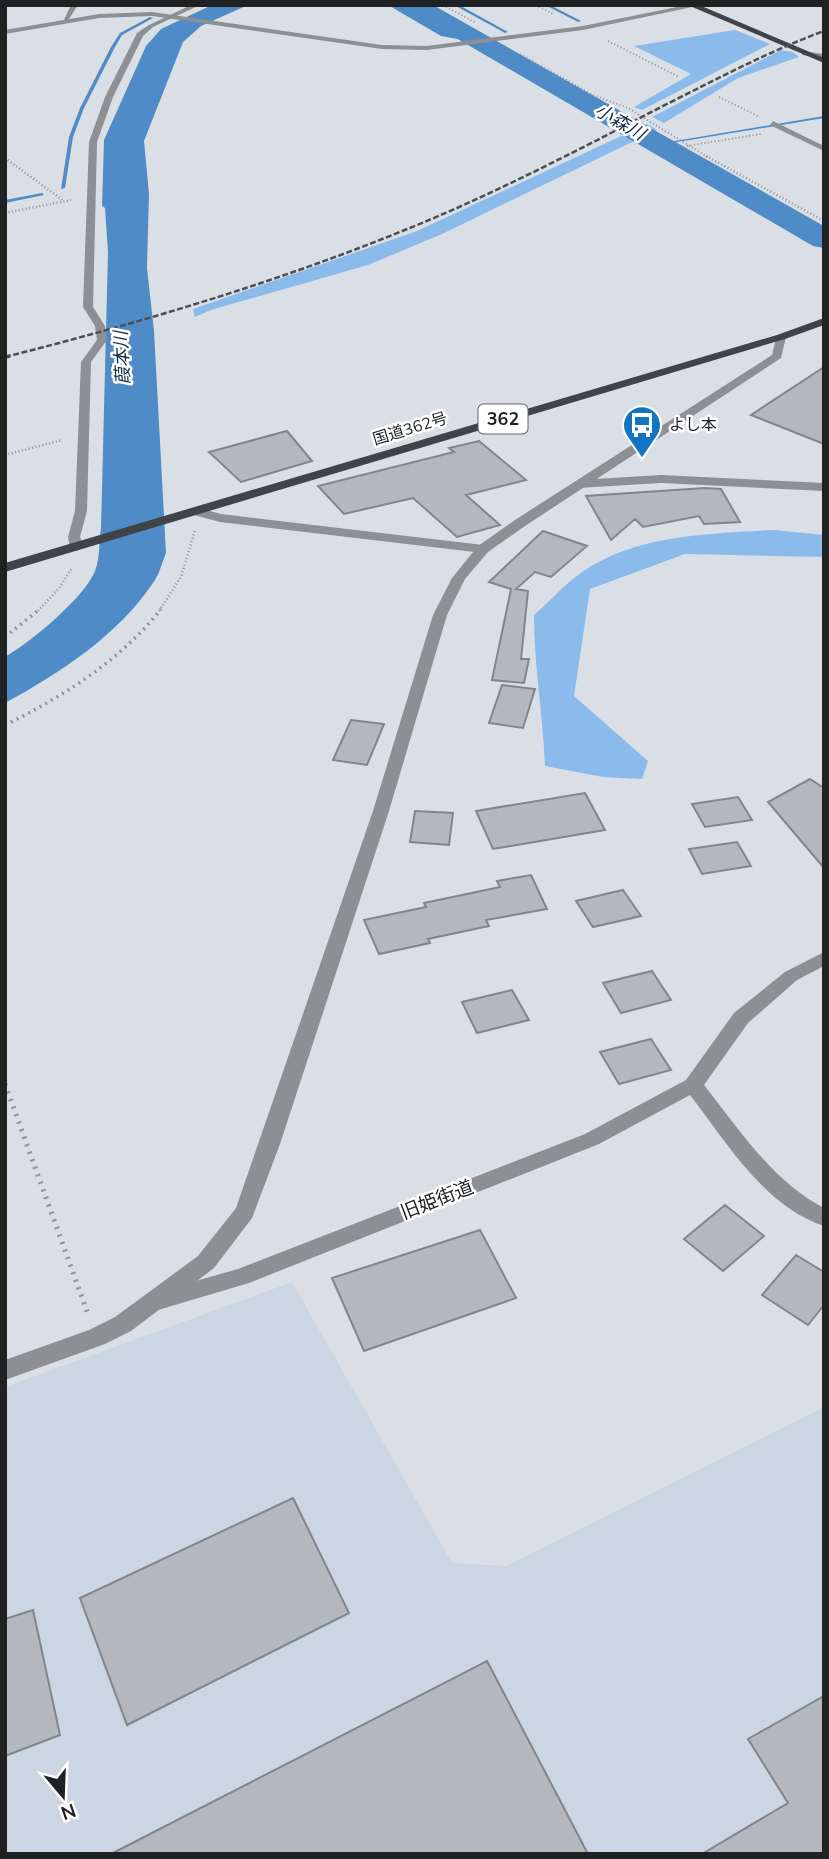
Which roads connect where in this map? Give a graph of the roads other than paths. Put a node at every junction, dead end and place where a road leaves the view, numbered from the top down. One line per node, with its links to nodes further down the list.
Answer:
1 (75, 5): 5 (street)
2 (197, 5): 4 (street)
3 (695, 5): 4 (street); 7 (highway)
4 (174, 17): 5 (street); 15 (street)
5 (65, 21): 6 (street)
6 (5, 32)
7 (824, 58)
8 (780, 127): 9 (street)
9 (824, 149)
10 (824, 321): 11 (highway, 国道362号 / 362)
11 (781, 337): 12 (street); 14 (highway, 国道362号 / 362)
12 (578, 484): 13 (street); 16 (street)
13 (824, 486)
14 (198, 512): 15 (highway, 国道362号 / 362); 16 (street)
15 (80, 545): 17 (highway, 国道362号 / 362)
16 (484, 549): 21 (street)
17 (5, 568)
18 (824, 958): 19 (street, 旧姫街道)
19 (693, 1085): 20 (street); 21 (street, 旧姫街道)
20 (824, 1217)
21 (157, 1301): 22 (street, 旧姫街道)
22 (5, 1370)

